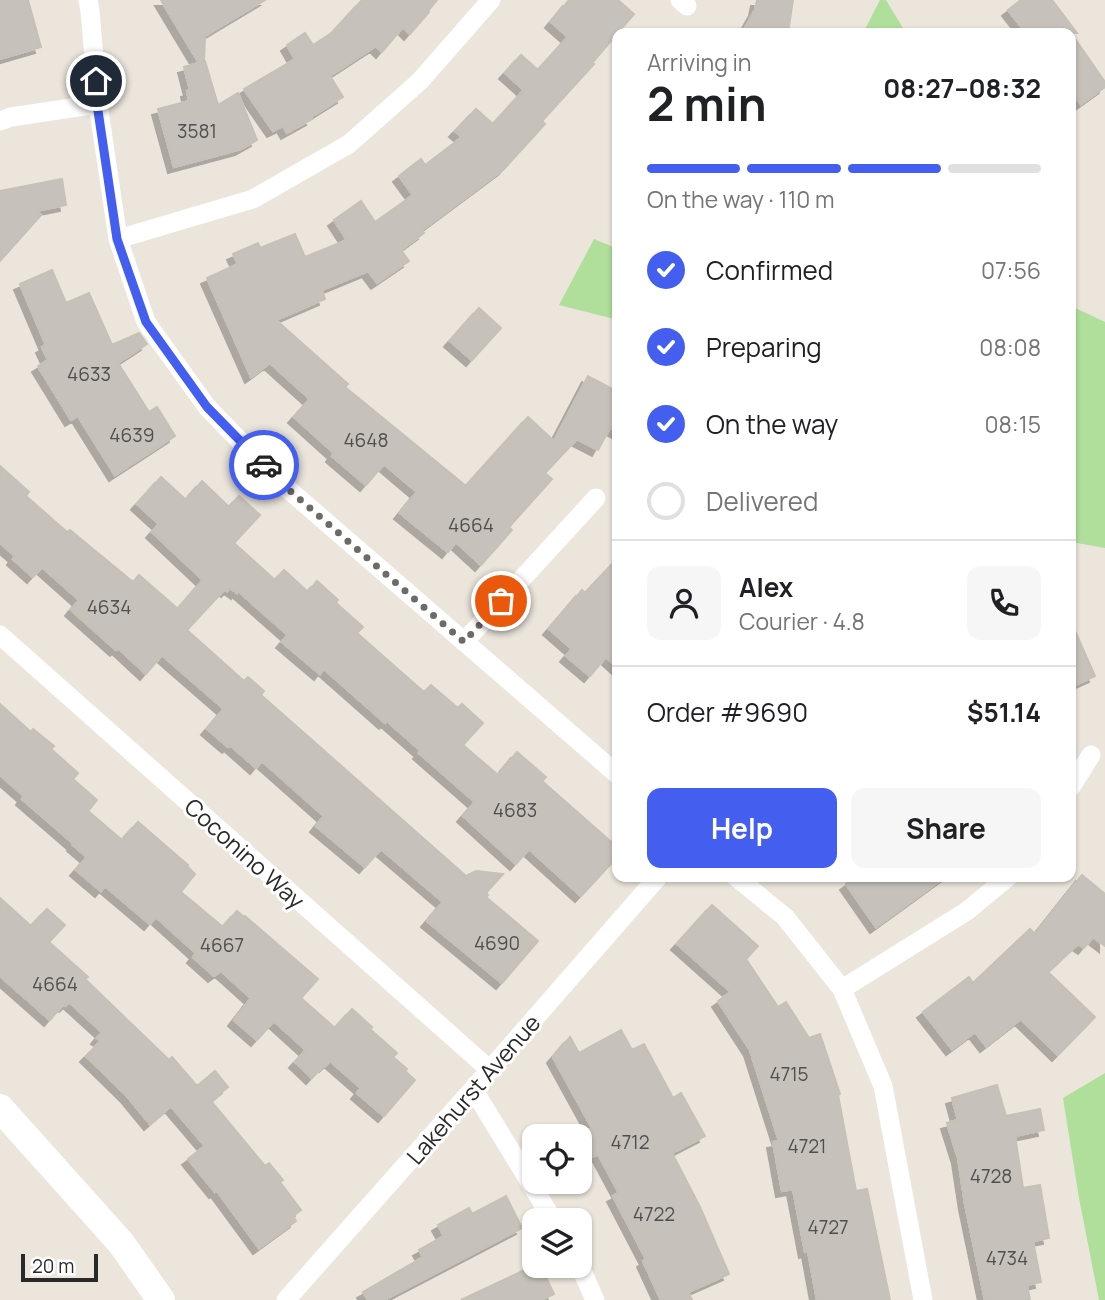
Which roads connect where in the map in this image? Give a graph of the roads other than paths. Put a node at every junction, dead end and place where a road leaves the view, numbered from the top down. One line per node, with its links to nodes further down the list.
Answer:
1 (88, 0): 3 (street)
2 (491, 0): 5 (street)
3 (97, 104): 4 (street); 5 (street)
4 (0, 121)
5 (117, 239): 8 (street)
6 (596, 498): 8 (street)
7 (0, 635): 16 (street, Coconino Way)
8 (464, 642): 10 (street)
9 (1091, 755): 11 (street)
10 (612, 770)
11 (1076, 779)
12 (654, 882): 16 (street, Lakehurst Avenue)
13 (742, 882): 15 (street)
14 (1002, 882): 15 (street)
15 (842, 989): 24 (street)
16 (490, 1070): 17 (street, Lakehurst Avenue)
17 (473, 1089): 19 (street); 22 (street, Lakehurst Avenue)
18 (0, 1108): 21 (main road)
19 (545, 1208)
20 (585, 1278): 23 (street)
21 (161, 1300)
22 (286, 1300)
23 (595, 1300)
24 (923, 1300)

